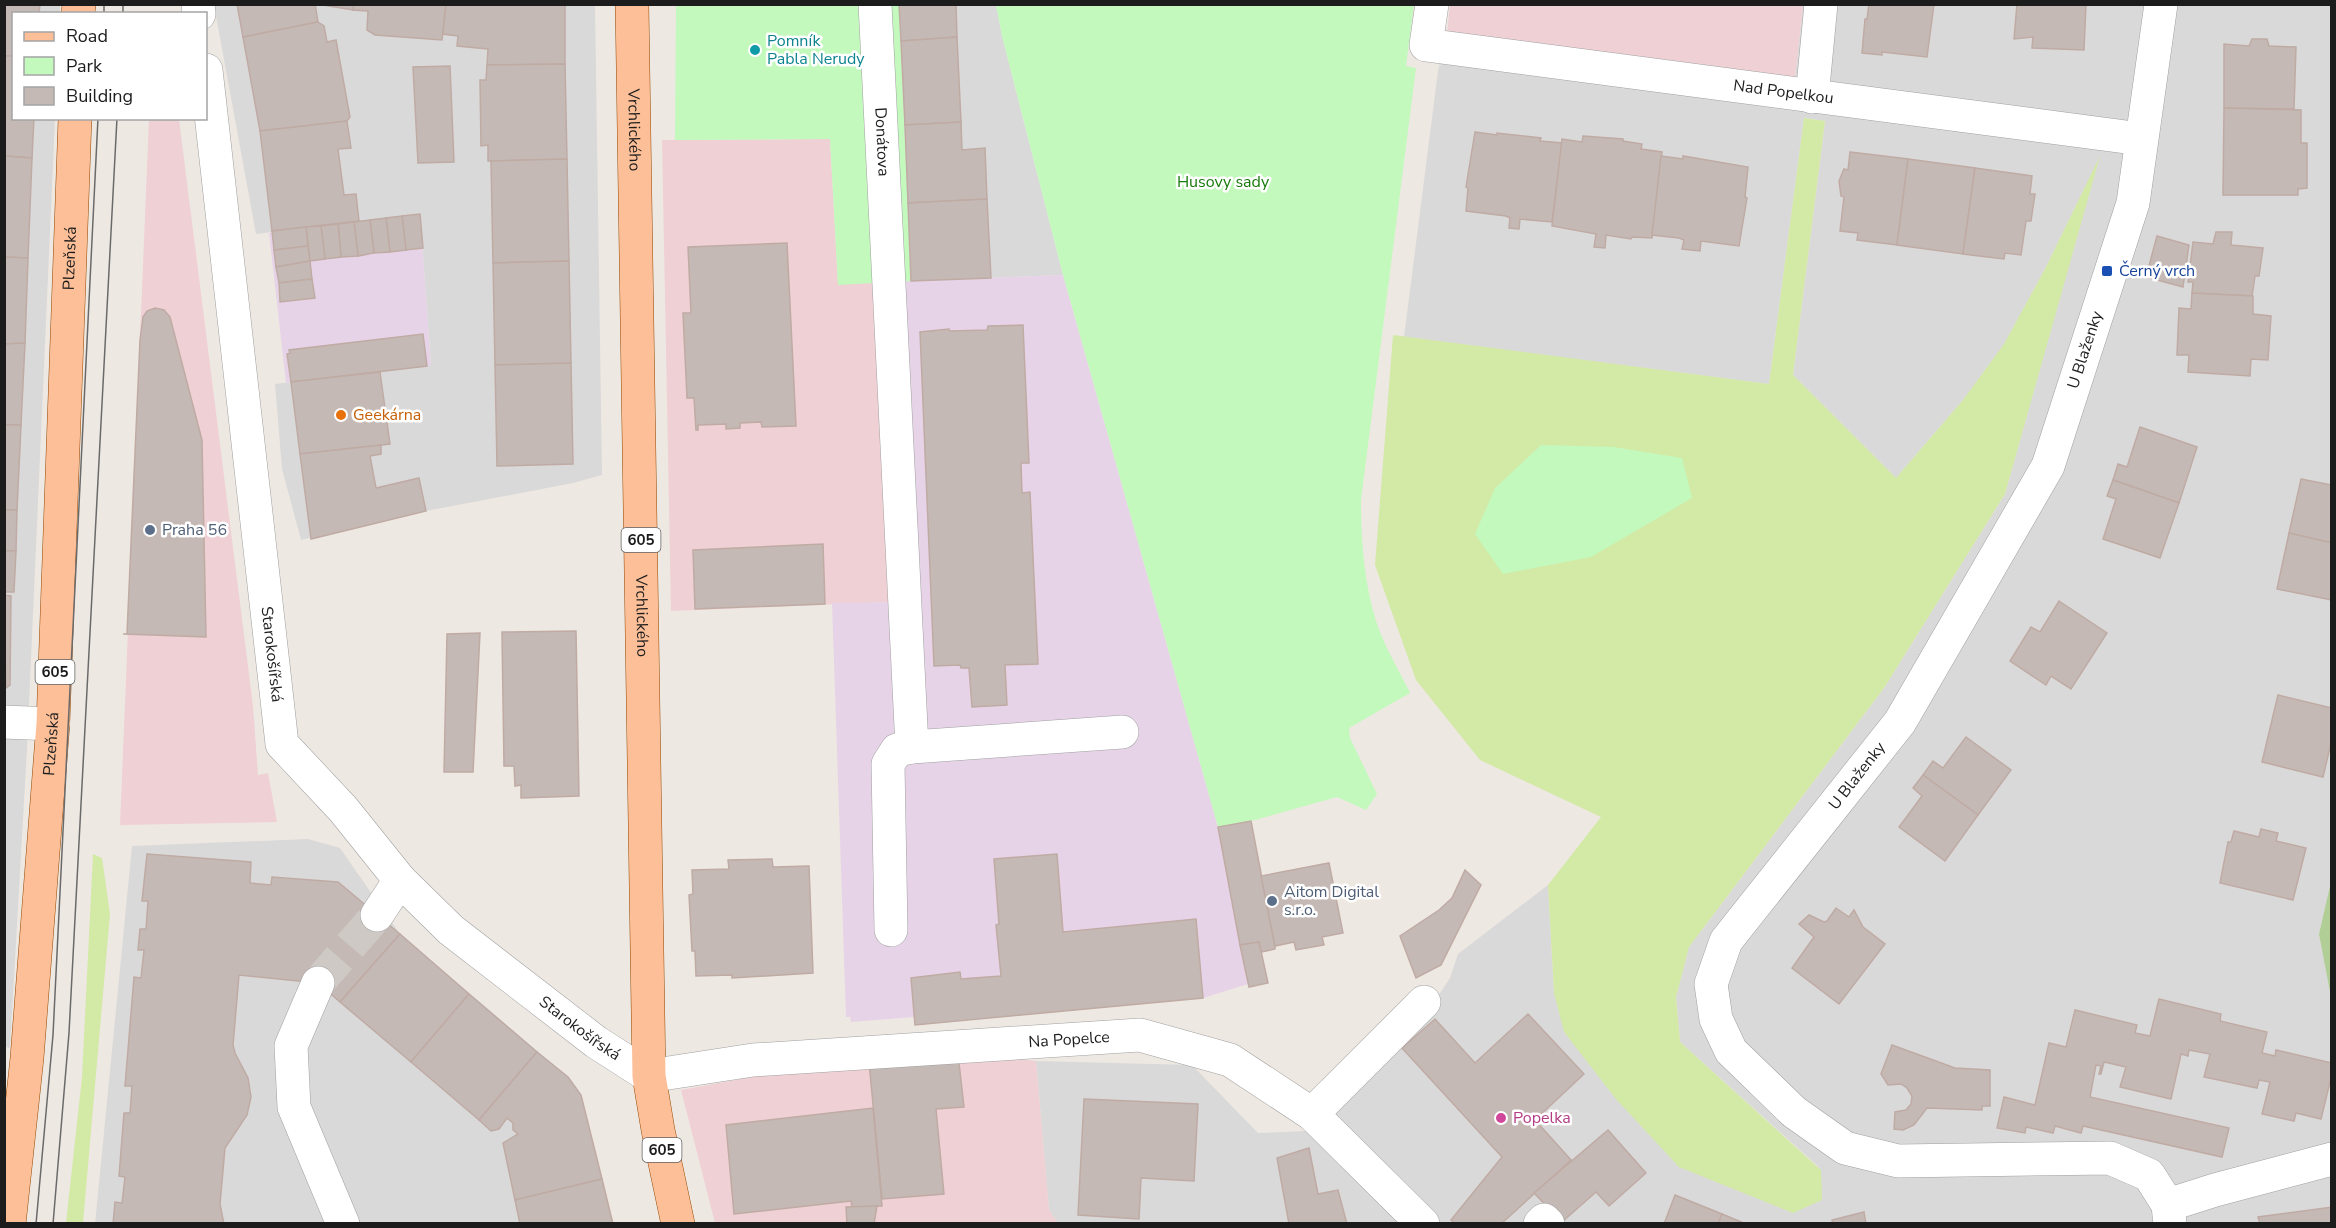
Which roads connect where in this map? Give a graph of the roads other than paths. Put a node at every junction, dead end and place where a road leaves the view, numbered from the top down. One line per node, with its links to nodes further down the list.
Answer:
1 (632, 4): 19 (main road, Vrchlického / 605)
2 (875, 4): 13 (street, Donátova)
3 (1432, 4): 7 (street, Nad Popelkou)
4 (1821, 4): 7 (street)
5 (2161, 4): 9 (street, U Blaženky)
6 (207, 79): 14 (street, Starokošířská)
7 (1812, 97): 9 (street, Nad Popelkou)
8 (75, 120): 11 (main road, Plzeňská / 605)
9 (2141, 139): 22 (street, U Blaženky)
10 (4, 723): 11 (street)
11 (53, 724): 23 (main road, Plzeňská / 605)
12 (1122, 732): 13 (street)
13 (912, 747): 16 (street)
14 (400, 880): 15 (street); 19 (street, Starokošířská)
15 (377, 915)
16 (891, 930)
17 (318, 983): 24 (street)
18 (1424, 1002): 20 (street)
19 (650, 1076): 20 (street, Na Popelce); 25 (main road, Vrchlického / 605)
20 (1312, 1114): 26 (street, Na Popelce)
21 (2331, 1159): 22 (street)
22 (2169, 1214)
23 (9, 1224)
24 (343, 1224)
25 (678, 1224)
26 (1423, 1224)
27 (1540, 1224): 28 (street)
28 (1548, 1224)

